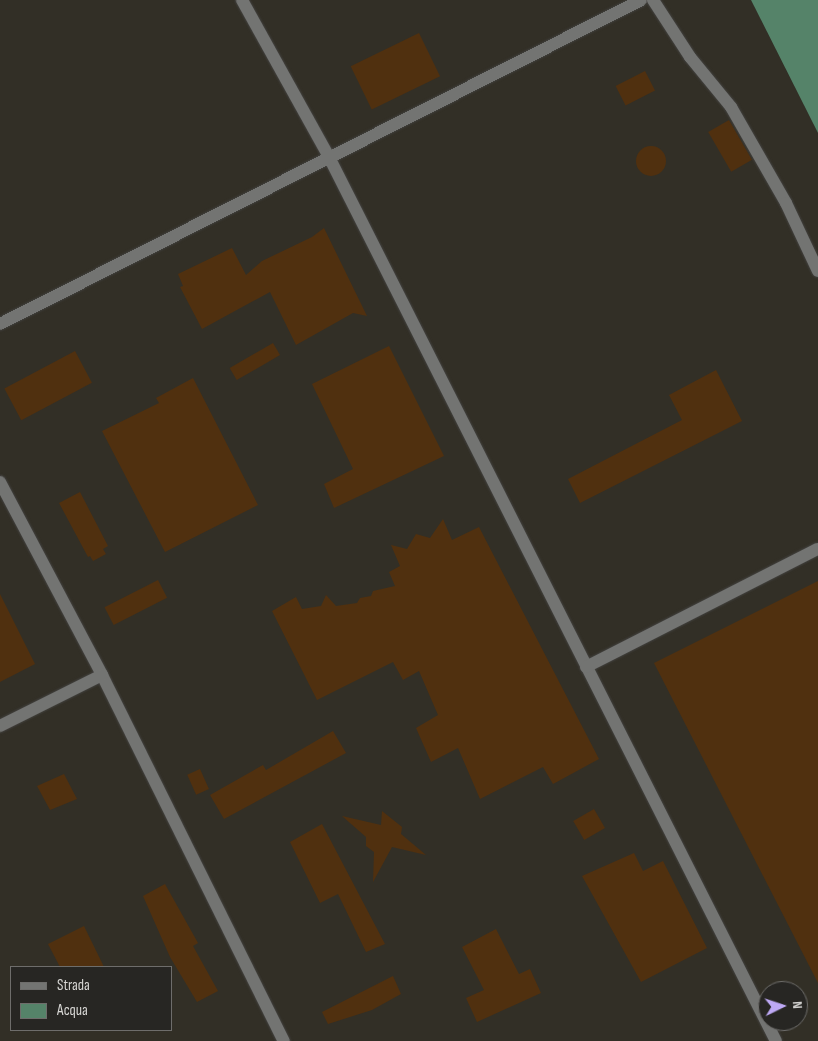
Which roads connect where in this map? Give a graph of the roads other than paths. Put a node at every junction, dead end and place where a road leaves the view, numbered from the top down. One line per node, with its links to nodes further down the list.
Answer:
1 (242, 0): 4 (lane)
2 (641, 0): 4 (lane)
3 (653, 0): 5 (lane)
4 (330, 159): 6 (lane); 9 (lane)
5 (818, 271)
6 (0, 324)
7 (0, 482): 10 (lane)
8 (818, 549): 9 (lane)
9 (586, 667): 13 (lane)
10 (102, 674): 11 (lane); 12 (lane)
11 (0, 726)
12 (284, 1041)
13 (776, 1041)

